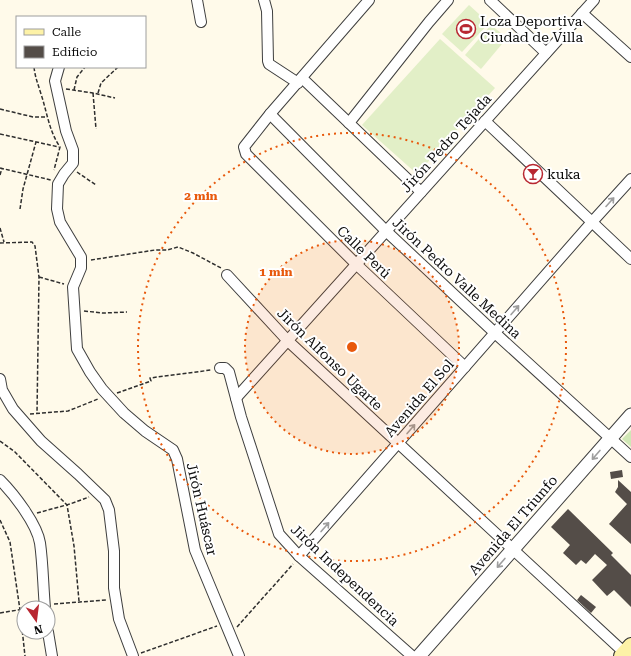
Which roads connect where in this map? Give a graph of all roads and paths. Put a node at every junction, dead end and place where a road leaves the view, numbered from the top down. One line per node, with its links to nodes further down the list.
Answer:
1 (197, 0): 8 (street)
2 (264, 0): 15 (street)
3 (369, 0): 15 (street)
4 (448, 0): 25 (street)
5 (490, 0): 9 (street)
6 (594, 0): 7 (street, Jirón Pedro Tejada)
7 (582, 13): 9 (street, Jirón Pedro Tejada); 10 (street)
8 (201, 22)
9 (546, 53): 24 (street, Jirón Pedro Tejada)
10 (630, 55)
11 (34, 68): 23 (path)
12 (59, 68): 16 (street)
13 (84, 68): 17 (path)
14 (117, 68): 19 (path)
15 (300, 80): 22 (street); 25 (street)
16 (55, 84): 17 (path); 30 (street)
17 (74, 90): 18 (path)
18 (93, 93): 19 (path); 26 (path)
19 (98, 94): 20 (path)
20 (114, 98)
21 (0, 109): 23 (path)
22 (270, 114): 40 (street, Jirón Pedro Valle Medina); 45 (street, Calle Perú)
23 (47, 117): 29 (path)
24 (485, 121): 36 (street, Jirón Pedro Tejada); 38 (street)
25 (349, 123): 36 (street)
26 (96, 129)
27 (0, 134): 28 (path)
28 (36, 142): 29 (path); 33 (path)
29 (60, 147): 33 (path)
30 (73, 163): 35 (path); 44 (street)
31 (1, 168): 32 (path); 33 (path)
32 (0, 175)
33 (28, 175): 37 (path)
34 (631, 179): 38 (street, Avenida El Sol, one-way to 34)
35 (96, 185)
36 (421, 192): 40 (street, Jirón Pedro Tejada)
37 (20, 209)
38 (592, 222): 43 (street); 51 (street, Avenida El Sol, one-way to 38)
39 (0, 228): 41 (path)
40 (386, 231): 45 (street, Jirón Pedro Tejada); 51 (street, Jirón Pedro Valle Medina)
41 (4, 242): 42 (path); 47 (path)
42 (0, 243)
43 (631, 259)
44 (81, 262): 46 (path); 48 (street, Jirón Huáscar)
45 (356, 264): 52 (street, Jirón Pedro Tejada); 53 (street, Calle Perú)
46 (227, 275): 52 (street, Jirón Alfonso Ugarte)
47 (38, 277): 48 (path); 57 (path)
48 (73, 287): 49 (street, Jirón Huáscar)
49 (74, 310): 50 (path); 77 (street, Jirón Huáscar)
50 (128, 312)
51 (495, 333): 53 (street, Avenida El Sol); 59 (street, Jirón Pedro Valle Medina)
52 (288, 341): 56 (street); 61 (street, Jirón Alfonso Ugarte)
53 (465, 367): 61 (street, Avenida El Sol, one-way to 53)
54 (220, 368): 56 (street, Jirón Independencia)
55 (0, 379): 64 (street)
56 (236, 398): 69 (street, Jirón Independencia)
57 (36, 413)
58 (631, 415): 59 (street, Avenida El Triunfo)
59 (611, 439): 62 (street, Jirón Pedro Valle Medina); 68 (street, Avenida El Triunfo, one-way to 68)
60 (0, 440): 65 (path)
61 (398, 444): 68 (street, Jirón Alfonso Ugarte); 69 (street, Avenida El Sol, one-way to 61)
62 (631, 457)
63 (0, 480): 66 (street)
64 (98, 493): 65 (path); 72 (street)
65 (67, 505): 66 (path); 73 (path)
66 (27, 515): 71 (street)
67 (0, 520): 70 (path)
68 (512, 550): 81 (street, Jirón Alfonso Ugarte); 87 (street, Avenida El Triunfo, one-way to 87)
69 (300, 556): 78 (path); 86 (street, Jirón Independencia)
70 (19, 600)
71 (45, 600)
72 (116, 600): 73 (path); 82 (street)
73 (79, 601): 74 (path)
74 (56, 604)
75 (16, 611): 76 (path)
76 (0, 613)
77 (224, 623): 78 (street, Jirón Huáscar); 82 (path)
78 (230, 636): 85 (street, Jirón Huáscar)
79 (23, 640): 83 (path)
80 (49, 640): 84 (street)
81 (626, 652)
82 (137, 655)
83 (25, 656)
84 (52, 656)
85 (239, 656)
86 (412, 656)
87 (419, 656)

